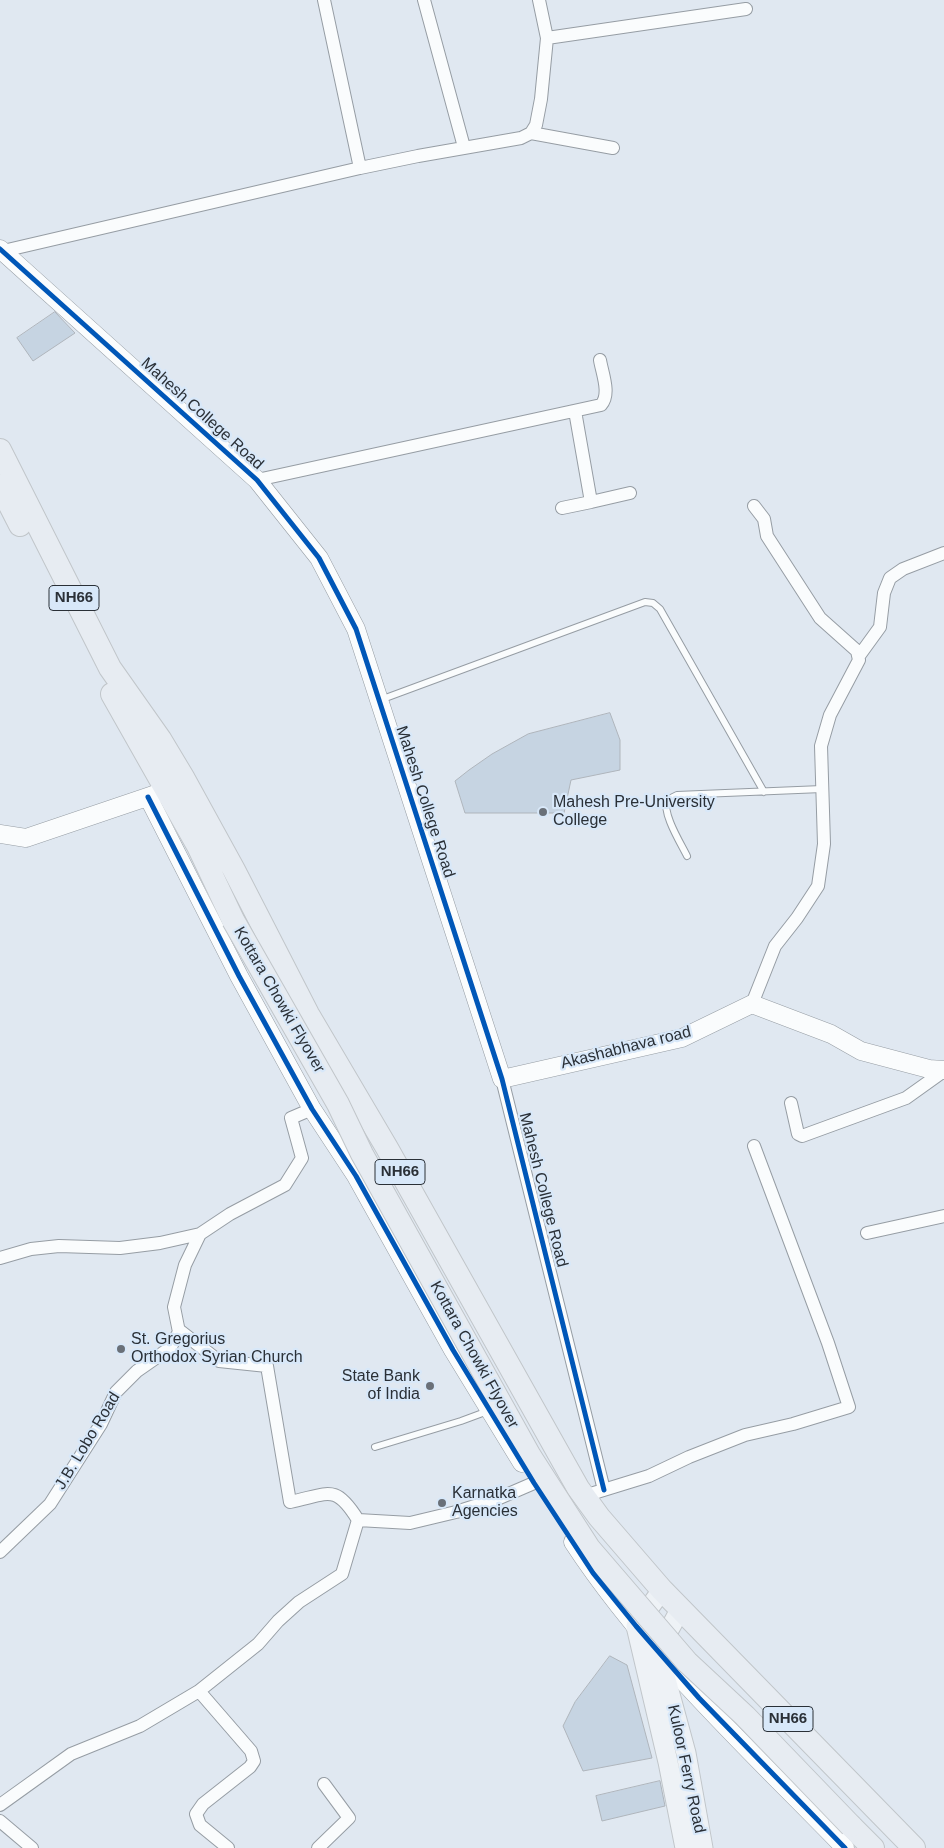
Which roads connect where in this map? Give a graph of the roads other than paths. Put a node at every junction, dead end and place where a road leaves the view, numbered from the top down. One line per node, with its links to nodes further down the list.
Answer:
1 (324, 0): 9 (street)
2 (424, 0): 7 (street)
3 (539, 0): 5 (street)
4 (746, 9): 5 (street)
5 (548, 38): 6 (street)
6 (531, 133): 7 (street); 8 (street)
7 (464, 147): 9 (street)
8 (613, 148)
9 (360, 168): 10 (street)
10 (2, 250): 14 (street, Mahesh College Road)
11 (600, 360): 12 (street)
12 (575, 411): 14 (street); 17 (street)
13 (0, 450): 23 (highway, NH66)
14 (257, 480): 22 (street, Mahesh College Road)
15 (0, 486): 23 (highway, NH66)
16 (630, 494): 17 (street)
17 (591, 502): 19 (street)
18 (754, 506): 21 (street)
19 (562, 508)
20 (944, 553): 21 (street)
21 (859, 656): 24 (street)
22 (379, 700): 25 (lane); 30 (street, Mahesh College Road)
23 (166, 789): 26 (street); 32 (street); 42 (highway, NH66); 59 (highway, Kottara Chowki Flyover / NH66, bridge)
24 (822, 790): 25 (lane); 28 (street)
25 (764, 792): 27 (lane)
26 (0, 834)
27 (687, 856)
28 (752, 1004): 29 (street); 30 (street, Akashabhava road)
29 (944, 1070): 31 (street)
30 (502, 1079): 42 (street, Mahesh College Road)
31 (791, 1102)
32 (312, 1109): 35 (street); 39 (street)
33 (754, 1146): 42 (street)
34 (944, 1216): 36 (street)
35 (200, 1234): 37 (street); 38 (street)
36 (867, 1234)
37 (0, 1258)
38 (179, 1330): 43 (street); 44 (street, J.B. Lobo Road)
39 (490, 1410): 40 (lane); 41 (street)
40 (375, 1447)
41 (534, 1483): 43 (street); 47 (street)
42 (594, 1493): 45 (highway, NH66)
43 (358, 1520): 49 (street)
44 (0, 1552)
45 (662, 1590): 46 (highway, NH66); 47 (main road)
46 (681, 1608): 48 (main road); 60 (highway, NH66)
47 (636, 1626): 48 (street); 56 (main road, Kuloor Ferry Road)
48 (658, 1650): 57 (main road, Kuloor Ferry Road); 58 (street)
49 (199, 1691): 51 (street); 54 (street)
50 (324, 1784): 55 (street)
51 (0, 1805)
52 (0, 1821): 53 (street)
53 (32, 1848)
54 (228, 1848)
55 (318, 1848)
56 (685, 1848)
57 (703, 1848)
58 (845, 1848)
59 (873, 1848)
60 (914, 1848)

